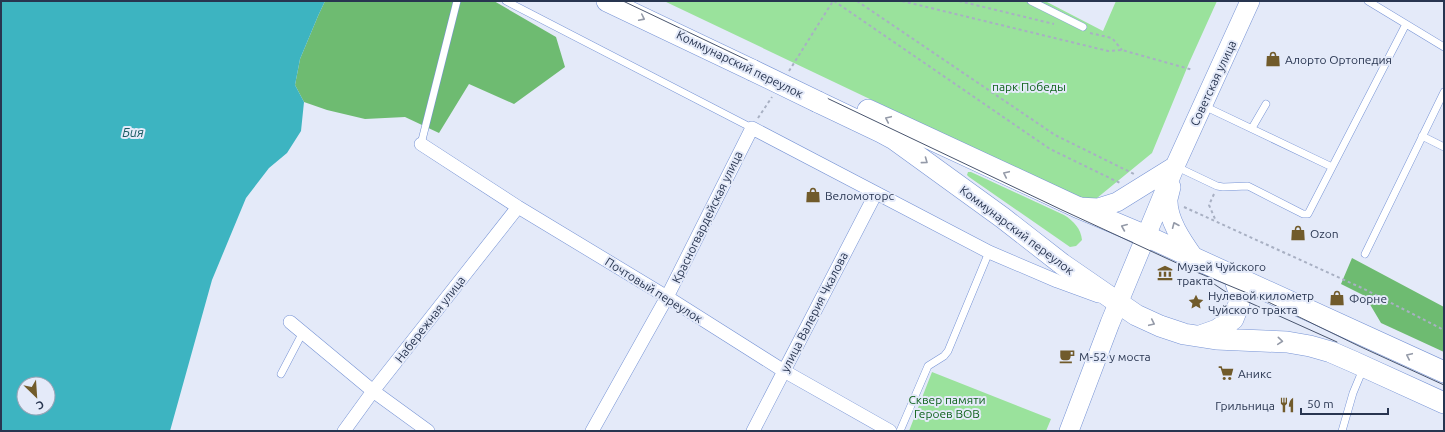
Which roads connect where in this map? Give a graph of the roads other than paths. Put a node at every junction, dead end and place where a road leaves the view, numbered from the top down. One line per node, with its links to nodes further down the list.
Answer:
1 (456, 1): 19 (lane)
2 (506, 1): 16 (lane)
3 (607, 1): 11 (main road, Коммунарский переулок, one-way to 11)
4 (640, 1): 11 (main road, Коммунарский переулок)
5 (1031, 1): 9 (lane)
6 (1250, 1): 15 (street, Советская улица)
7 (1368, 1): 8 (lane)
8 (1406, 24): 10 (lane); 22 (lane)
9 (1083, 27)
10 (1444, 47)
11 (755, 64): 13 (main road, Коммунарский переулок, bridge)
12 (1444, 92): 18 (lane)
13 (821, 95): 25 (main road, Коммунарский переулок, one-way to 13); 32 (main road, Коммунарский переулок, one-way to 32)
14 (1266, 104): 17 (lane)
15 (1203, 105): 17 (lane); 21 (street, Советская улица)
16 (752, 128): 23 (street); 31 (street, Красногвардейская улица)
17 (1252, 128): 22 (lane)
18 (1422, 136): 20 (lane); 28 (lane)
19 (421, 144): 24 (street, Почтовый переулок)
20 (1444, 147)
21 (1175, 166): 22 (lane); 25 (street); 26 (street); 29 (street, one-way to 21)
22 (1332, 167)
23 (876, 193): 27 (street); 37 (street, улица Валерия Чкалова)
24 (518, 207): 31 (street, Почтовый переулок); 40 (street, Набережная улица)
25 (1077, 207): 26 (main road, Коммунарский переулок, one-way to 25)
26 (1146, 236): 29 (main road, Коммунарский переулок); 32 (street)
27 (989, 252): 32 (street); 47 (lane)
28 (1365, 254)
29 (1194, 259): 30 (main road, Коммунарский переулок)
30 (1234, 277): 35 (main road); 38 (main road, Коммунарский переулок, one-way to 30)
31 (667, 297): 37 (street, Почтовый переулок); 44 (street, Красногвардейская улица)
32 (1118, 304): 35 (main road, Коммунарский переулок, one-way to 35); 48 (street)
33 (290, 322): 34 (street)
34 (303, 332): 39 (lane); 40 (street)
35 (1200, 336): 36 (main road, Коммунарский переулок, one-way to 36)
36 (1364, 367): 41 (main road, Коммунарский переулок); 49 (lane)
37 (784, 371): 45 (street, улица Валерия Чкалова); 46 (street, Почтовый переулок)
38 (1444, 372)
39 (281, 374)
40 (373, 391): 42 (street, Набережная улица); 43 (street)
41 (1444, 403)
42 (346, 430)
43 (428, 431)
44 (592, 431)
45 (753, 431)
46 (890, 431)
47 (900, 431)
48 (1069, 431)
49 (1342, 431)

